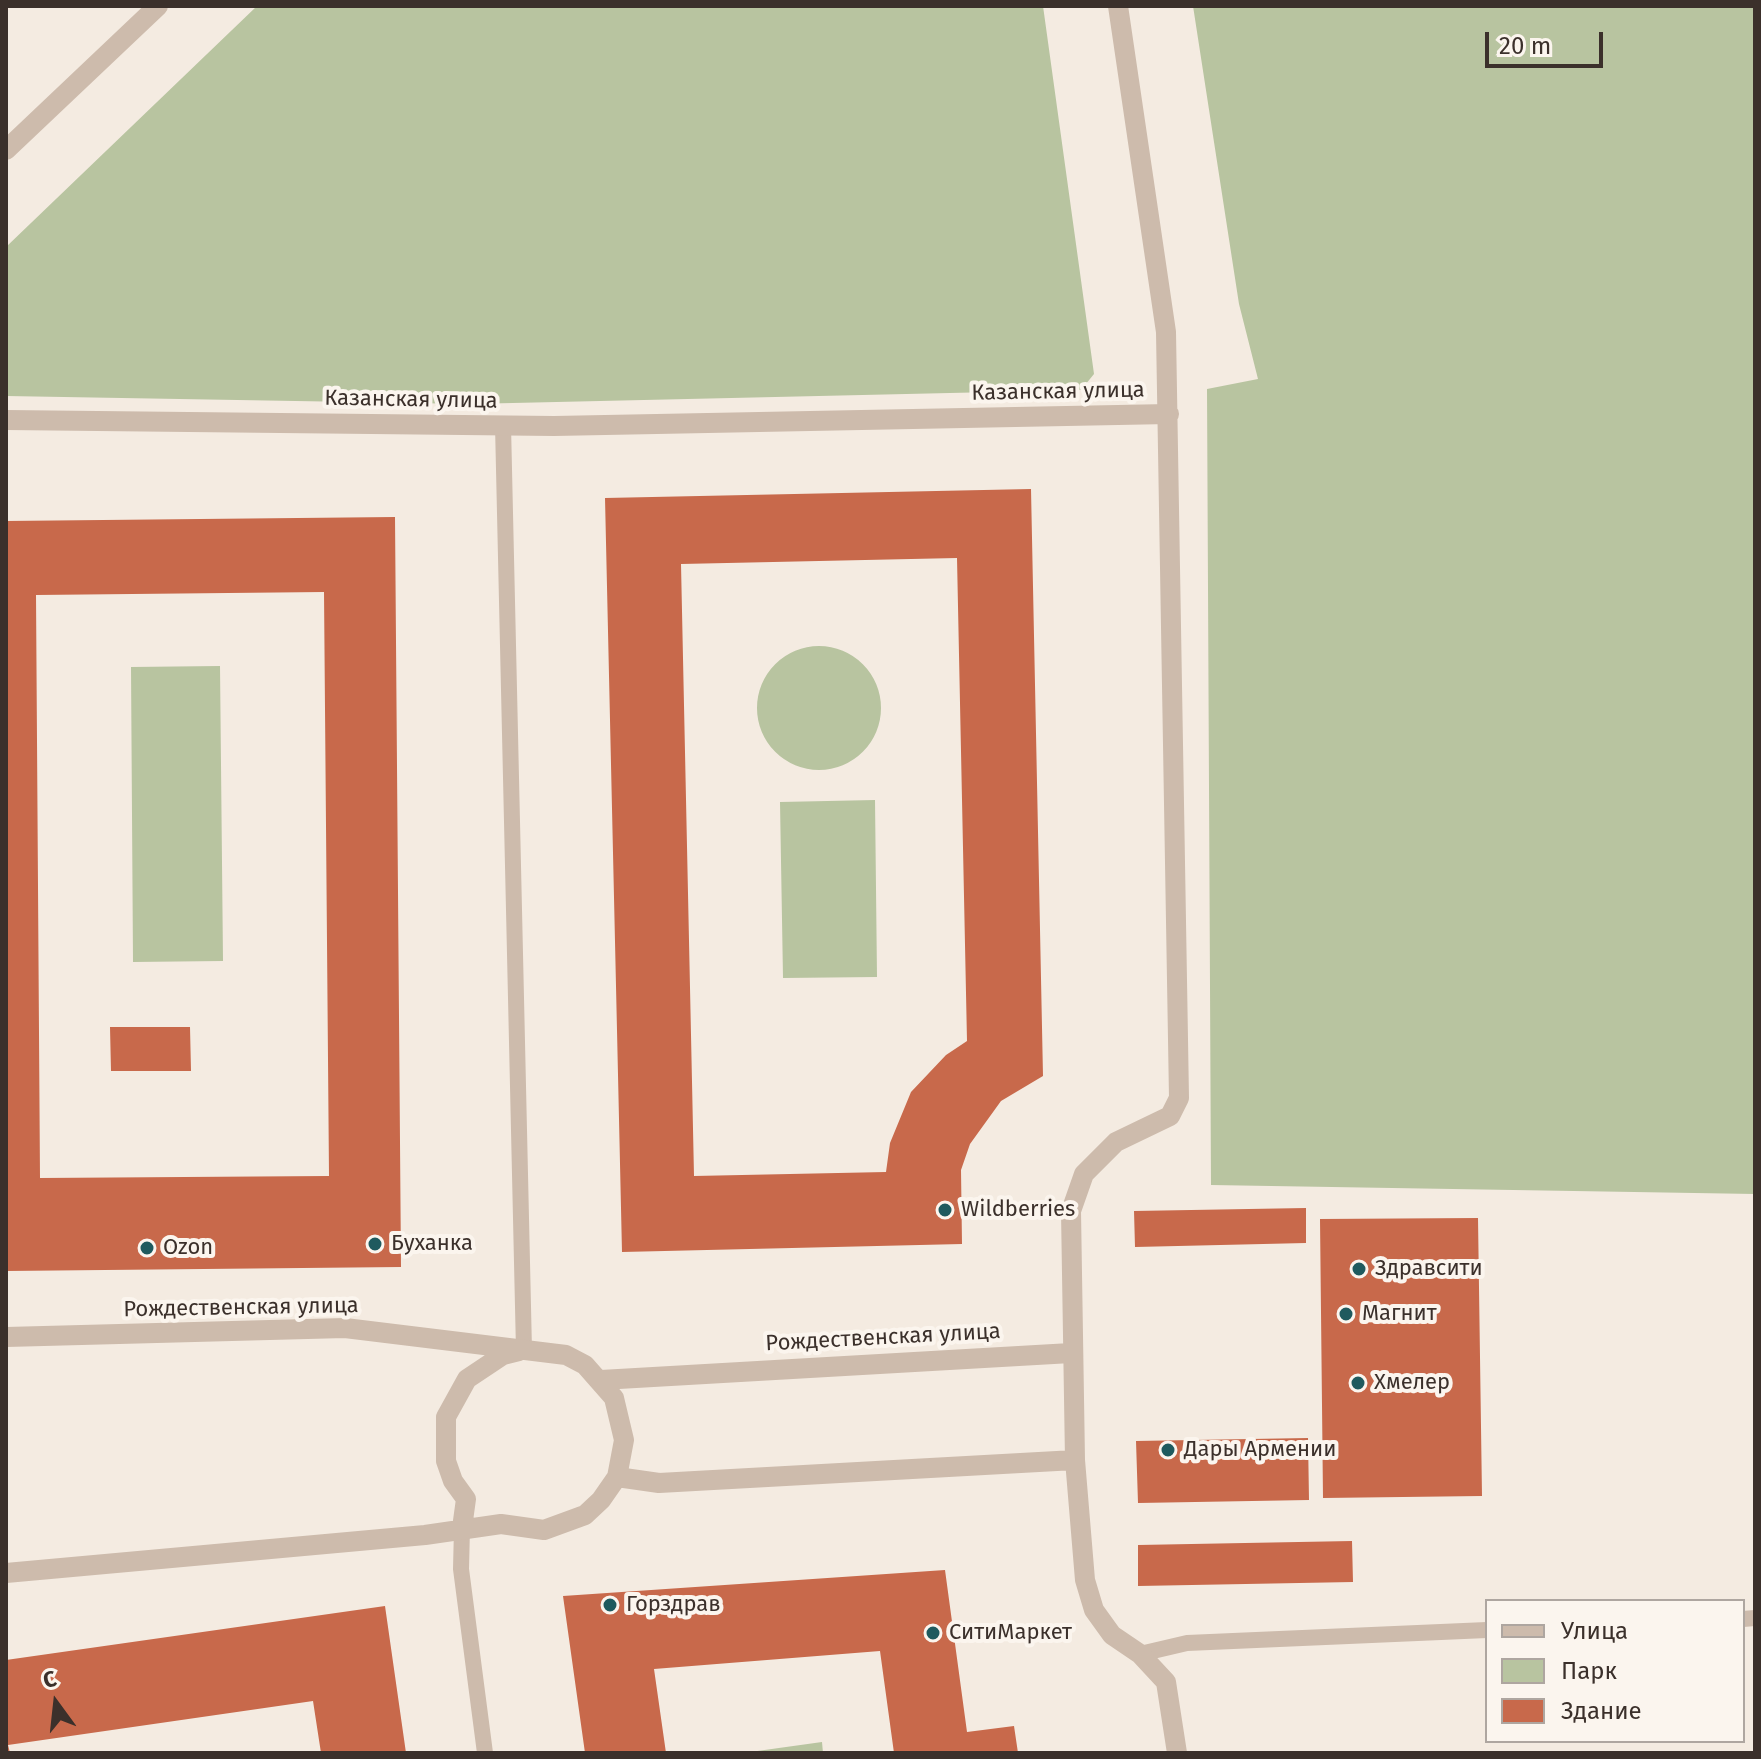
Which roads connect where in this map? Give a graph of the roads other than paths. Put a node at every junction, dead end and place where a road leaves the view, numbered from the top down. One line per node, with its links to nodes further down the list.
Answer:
1 (158, 6): 3 (street)
2 (1118, 6): 4 (street)
3 (6, 150)
4 (1169, 414): 6 (street, Казанская улица); 9 (street, Казанская улица)
5 (6, 420): 6 (street, Казанская улица)
6 (503, 425): 8 (lane)
7 (6, 1337): 8 (street, Рождественская улица)
8 (524, 1350): 10 (street, Рождественская улица); 13 (street, Рождественская улица)
9 (1071, 1353): 10 (street, Рождественская улица); 11 (street, Казанская улица)
10 (601, 1380): 12 (street, Рождественская улица)
11 (1075, 1460): 12 (street); 16 (street, Казанская улица)
12 (617, 1477): 13 (street)
13 (462, 1528): 14 (street); 17 (lane)
14 (6, 1573)
15 (1485, 1630): 16 (lane)
16 (1140, 1654): 18 (street, Казанская улица)
17 (485, 1753)
18 (1177, 1753)

